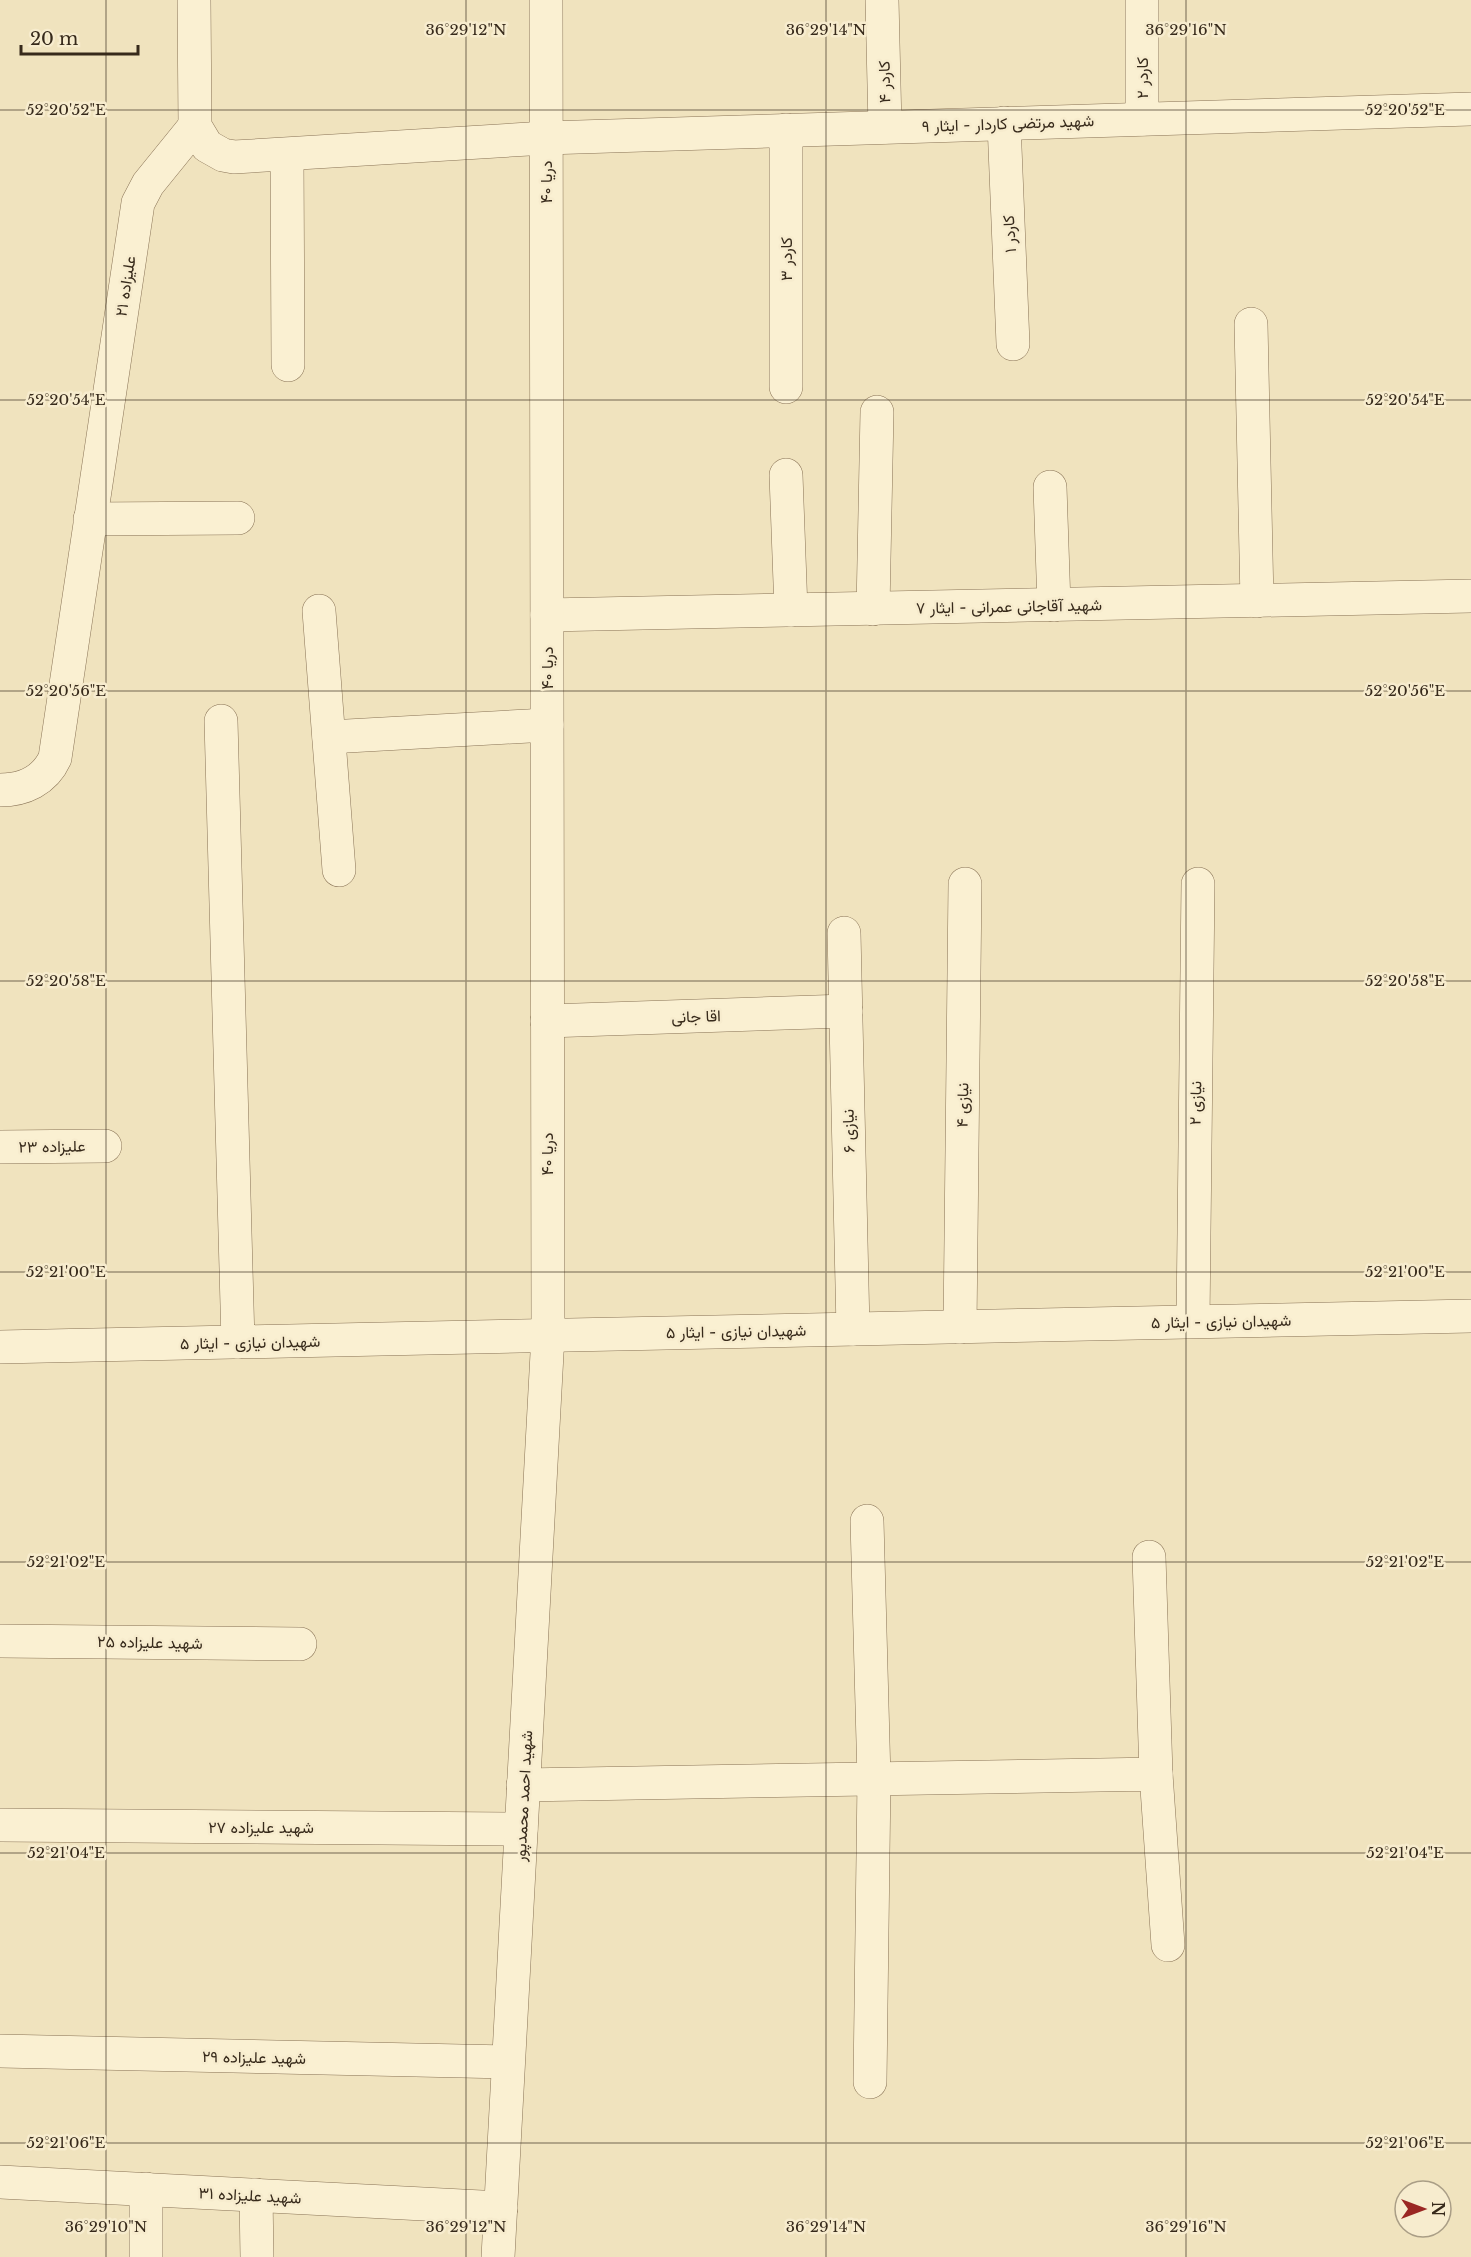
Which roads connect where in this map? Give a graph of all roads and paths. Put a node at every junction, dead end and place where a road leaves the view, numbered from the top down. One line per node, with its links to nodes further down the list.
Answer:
1 (194, 0): 8 (street)
2 (546, 0): 11 (street, دریا ۴۰)
3 (882, 0): 9 (street, کاردر ۴)
4 (1142, 0): 6 (street, کاردر ۲)
5 (1471, 109): 6 (street, شهید مرتضی کاردار - ایثار ۹)
6 (1142, 119): 7 (street, شهید مرتضی کاردار - ایثار ۹)
7 (1004, 123): 9 (street, شهید مرتضی کاردار - ایثار ۹); 14 (street, کاردر ۱)
8 (195, 126): 12 (street); 21 (street, علیزاده ۲۱)
9 (885, 128): 10 (street, شهید مرتضی کاردار - ایثار ۹)
10 (786, 130): 11 (street, شهید مرتضی کاردار - ایثار ۹); 16 (street, کاردر ۳)
11 (546, 138): 12 (street); 28 (street, دریا ۴۰)
12 (287, 155): 15 (street)
13 (1251, 324): 23 (street)
14 (1013, 344)
15 (288, 365)
16 (786, 387)
17 (878, 412): 25 (street)
18 (786, 475): 26 (street)
19 (1050, 487): 24 (street)
20 (238, 518): 21 (street)
21 (90, 519): 32 (street, علیزاده ۲۱)
22 (1471, 596): 23 (street, شهید آقاجانی عمرانی - ایثار ۷)
23 (1257, 601): 24 (street, شهید آقاجانی عمرانی - ایثار ۷)
24 (1054, 605): 25 (street, شهید آقاجانی عمرانی - ایثار ۷)
25 (873, 609): 26 (street, شهید آقاجانی عمرانی - ایثار ۷)
26 (791, 610): 28 (street, شهید آقاجانی عمرانی - ایثار ۷)
27 (319, 611): 31 (street)
28 (547, 615): 30 (street, دریا ۴۰)
29 (221, 721): 46 (street)
30 (547, 725): 31 (street); 38 (street, دریا ۴۰)
31 (329, 737): 33 (street)
32 (0, 790)
33 (339, 870)
34 (965, 884): 43 (street, نیازی ۴)
35 (1198, 884): 42 (street, نیازی ۲)
36 (844, 933): 37 (street, نیازی ۶)
37 (846, 1011): 38 (street, اقا جانی); 44 (street, نیازی ۶)
38 (547, 1021): 45 (street, دریا ۴۰)
39 (105, 1146): 40 (street, علیزاده ۲۳)
40 (0, 1147)
41 (1471, 1316): 42 (street, شهیدان نیازی - ایثار ۵)
42 (1193, 1321): 43 (street, شهیدان نیازی - ایثار ۵)
43 (960, 1327): 44 (street, شهیدان نیازی - ایثار ۵)
44 (853, 1329): 45 (street, شهیدان نیازی - ایثار ۵)
45 (548, 1335): 46 (street, شهیدان نیازی - ایثار ۵); 54 (street, شهید احمد محمدپور)
46 (238, 1342): 47 (street, شهیدان نیازی - ایثار ۵)
47 (0, 1347)
48 (867, 1521): 53 (street)
49 (1149, 1557): 52 (street)
50 (0, 1641): 51 (street, شهید علیزاده ۲۵)
51 (300, 1644)
52 (1156, 1774): 53 (street); 57 (street)
53 (874, 1779): 54 (street); 60 (street)
54 (523, 1785): 56 (street, شهید احمد محمدپور)
55 (0, 1826): 56 (street, شهید علیزاده ۲۷)
56 (521, 1829): 59 (street, شهید احمد محمدپور)
57 (1168, 1945)
58 (0, 2051): 59 (street, شهید علیزاده ۲۹)
59 (508, 2062): 64 (street, شهید احمد محمدپور)
60 (870, 2082)
61 (0, 2182): 62 (street, شهید علیزاده ۳۱)
62 (146, 2189): 63 (street, شهید علیزاده ۳۱); 65 (street)
63 (256, 2195): 64 (street, شهید علیزاده ۳۱); 66 (street)
64 (501, 2208): 67 (street, شهید احمد محمدپور)
65 (146, 2257)
66 (257, 2257)
67 (498, 2257)

